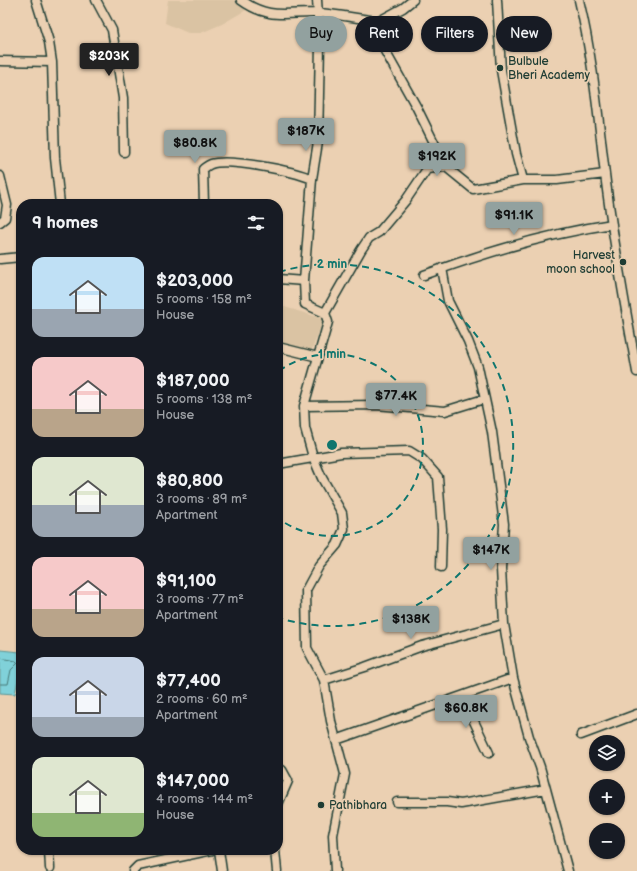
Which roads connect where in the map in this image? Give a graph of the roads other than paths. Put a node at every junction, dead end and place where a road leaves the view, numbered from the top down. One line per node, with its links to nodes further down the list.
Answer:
1 (36, 0): 13 (street)
2 (96, 0): 14 (street)
3 (241, 0): 8 (street)
4 (317, 0): 8 (street)
5 (413, 0): 9 (street)
6 (497, 0): 19 (street)
7 (579, 0): 16 (street)
8 (317, 13): 10 (street); 18 (street)
9 (388, 16)
10 (355, 18)
11 (386, 52): 15 (street)
12 (0, 61): 13 (street)
13 (52, 62): 20 (street)
14 (124, 152)
15 (446, 167): 19 (street); 30 (street)
16 (605, 174): 19 (street); 23 (street)
17 (0, 176): 22 (street)
18 (312, 179): 21 (street); 29 (street)
19 (523, 180)
20 (59, 199)
21 (204, 199)
22 (0, 222)
23 (612, 224): 26 (street); 33 (street)
24 (16, 257): 25 (street)
25 (0, 259)
26 (442, 268): 27 (street); 34 (street)
27 (424, 275)
28 (283, 279): 29 (street)
29 (304, 281): 30 (street)
30 (325, 313): 32 (street)
31 (283, 348): 32 (street)
32 (318, 357): 35 (street)
33 (637, 372)
34 (484, 399): 35 (street); 39 (street)
35 (304, 406): 36 (street)
36 (313, 457): 37 (street); 38 (street); 41 (street)
37 (283, 464)
38 (441, 567)
39 (504, 624): 40 (street); 41 (street)
40 (513, 678): 42 (street); 48 (street)
41 (324, 680): 45 (street)
42 (462, 696): 45 (street); 46 (street)
43 (637, 714): 44 (street)
44 (582, 735)
45 (336, 740): 59 (street)
46 (489, 753)
47 (283, 772): 49 (street)
48 (546, 789): 50 (street); 60 (street)
49 (283, 792)
50 (398, 802)
51 (49, 855): 55 (street)
52 (189, 855): 56 (street)
53 (220, 855): 57 (street)
54 (275, 855): 58 (street)
55 (50, 868)
56 (133, 871)
57 (222, 871)
58 (276, 871)
59 (335, 871)
60 (568, 871)

